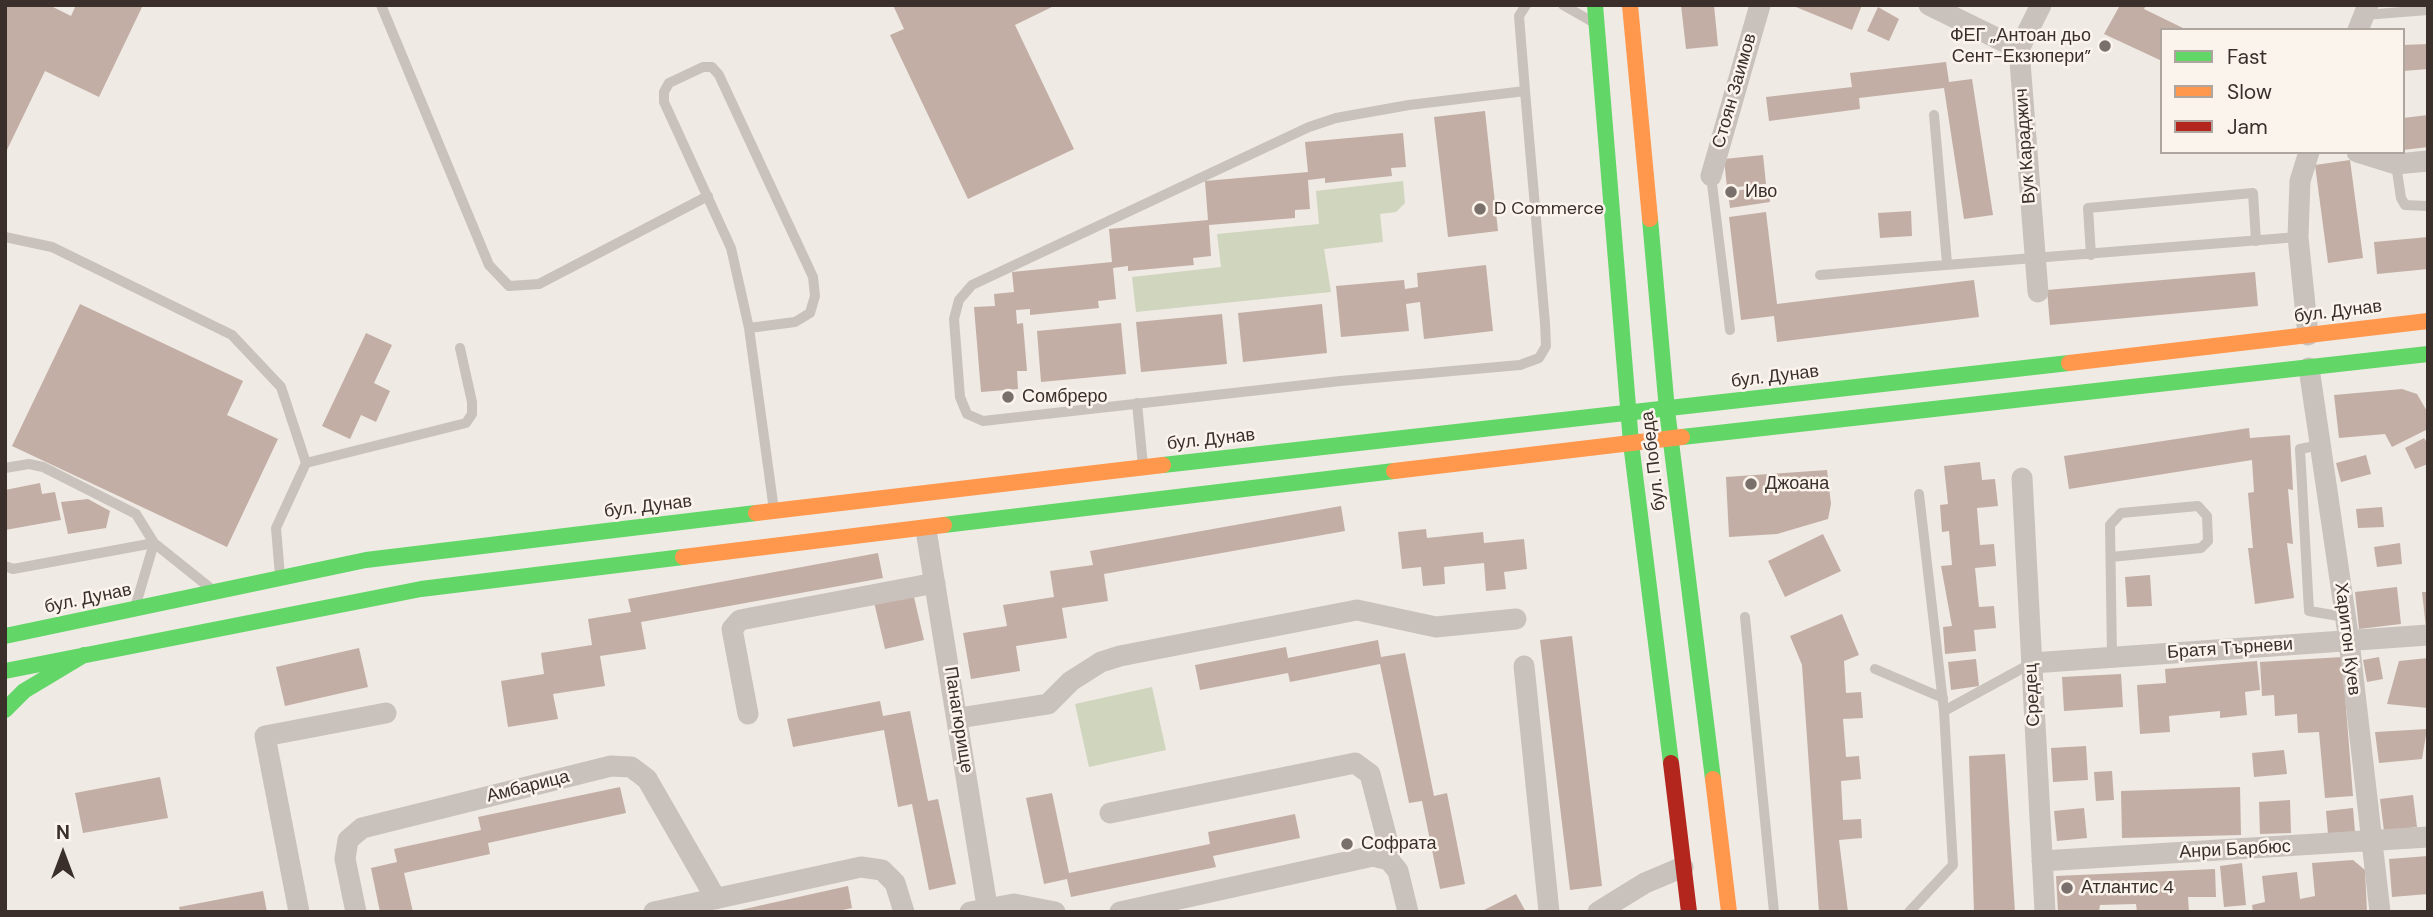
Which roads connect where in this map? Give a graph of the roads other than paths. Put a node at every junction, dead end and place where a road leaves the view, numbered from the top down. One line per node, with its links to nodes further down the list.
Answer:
1 (382, 5): 20 (lane)
2 (1526, 5): 13 (lane)
3 (1563, 5): 11 (lane)
4 (1595, 5): 11 (main road, бул. Победа)
5 (1630, 5): 38 (main road, бул. Победа)
6 (1760, 5): 19 (street, Стоян Заимов)
7 (1929, 5): 12 (street)
8 (2041, 5): 12 (street)
9 (2428, 10): 10 (lane)
10 (2363, 17)
11 (1596, 24): 39 (main road, бул. Победа)
12 (2019, 49): 26 (street, Вук Караджич)
13 (1525, 91): 37 (lane); 37 (lane)
14 (1934, 115): 27 (lane)
15 (2308, 154): 23 (street)
16 (2364, 154): 18 (street)
17 (2428, 161): 18 (street)
18 (2396, 164): 21 (lane)
19 (1711, 176): 32 (lane)
20 (708, 196): 31 (lane); 31 (lane)
21 (2428, 206)
22 (5, 237): 43 (lane)
23 (2298, 237): 24 (lane); 33 (street)
24 (2256, 241): 25 (lane); 25 (lane)
25 (2091, 256): 26 (lane)
26 (2035, 257): 27 (lane); 29 (street, Вук Караджич)
27 (1947, 263): 28 (lane)
28 (1820, 275)
29 (2038, 292)
30 (2428, 321): 33 (main road, бул. Дунав)
31 (749, 328): 48 (lane)
32 (1730, 330)
33 (2308, 335): 38 (main road, бул. Дунав)
34 (460, 348): 43 (lane)
35 (2427, 355): 36 (main road)
36 (2309, 368): 40 (main road); 42 (street, Харитон Куев)
37 (1137, 403): 44 (lane)
38 (1667, 410): 39 (main road, бул. Дунав); 40 (main road, бул. Победа)
39 (1629, 414): 41 (main road, бул. Победа); 44 (main road, бул. Дунав)
40 (1671, 438): 41 (main road); 93 (main road, бул. Победа)
41 (1631, 443): 49 (main road); 80 (main road, бул. Победа)
42 (2320, 445): 58 (street, Харитон Куев); 58 (lane)
43 (306, 463): 53 (lane)
44 (1143, 467): 48 (main road, бул. Дунав)
45 (5, 468): 50 (lane)
46 (2022, 478): 65 (street, Средец)
47 (1919, 494): 69 (lane)
48 (774, 511): 53 (main road, бул. Дунав)
49 (926, 530): 54 (street, Панагюрище); 63 (main road)
50 (154, 543): 52 (lane); 55 (lane); 56 (lane)
51 (2111, 557): 51 (lane); 64 (lane)
52 (5, 566)
53 (281, 578): 55 (main road, бул. Дунав)
54 (935, 583): 73 (street); 74 (street, Панагюрище)
55 (214, 591): 56 (main road, бул. Дунав)
56 (135, 609): 61 (main road, бул. Дунав)
57 (1745, 617): 94 (lane)
58 (2345, 617): 62 (street, Харитон Куев)
59 (1516, 619): 74 (street)
60 (2428, 635): 62 (street, Братя Търневи)
61 (5, 636)
62 (2349, 641): 64 (street, Братя Търневи); 77 (street, Харитон Куев)
63 (84, 655): 68 (main road); 70 (main road)
64 (2112, 657): 65 (street, Братя Търневи)
65 (2032, 663): 71 (lane); 79 (street, Средец)
66 (1524, 666): 90 (street)
67 (1875, 669): 69 (lane)
68 (5, 671)
69 (1942, 698): 71 (lane)
70 (5, 710)
71 (1944, 711): 95 (lane)
72 (386, 713): 83 (street)
73 (748, 714)
74 (959, 718): 82 (street, Панагюрище)
75 (1110, 813): 78 (street)
76 (2428, 838): 77 (street, Анри Барбюс)
77 (2371, 843): 79 (street, Анри Барбюс); 97 (street, Харитон Куев)
78 (1389, 860): 88 (street); 89 (street)
79 (2042, 861): 96 (street, Средец)
80 (1684, 867): 91 (street); 92 (main road, бул. Победа)
81 (716, 899): 84 (street, Амбарица); 85 (street); 86 (street)
82 (981, 911): 87 (street)
83 (299, 912)
84 (356, 912)
85 (654, 912)
86 (904, 912)
87 (1055, 912)
88 (1120, 912)
89 (1408, 912)
90 (1549, 912)
91 (1598, 912)
92 (1689, 912)
93 (1729, 912)
94 (1774, 912)
95 (1909, 912)
96 (2045, 912)
97 (2380, 912)

